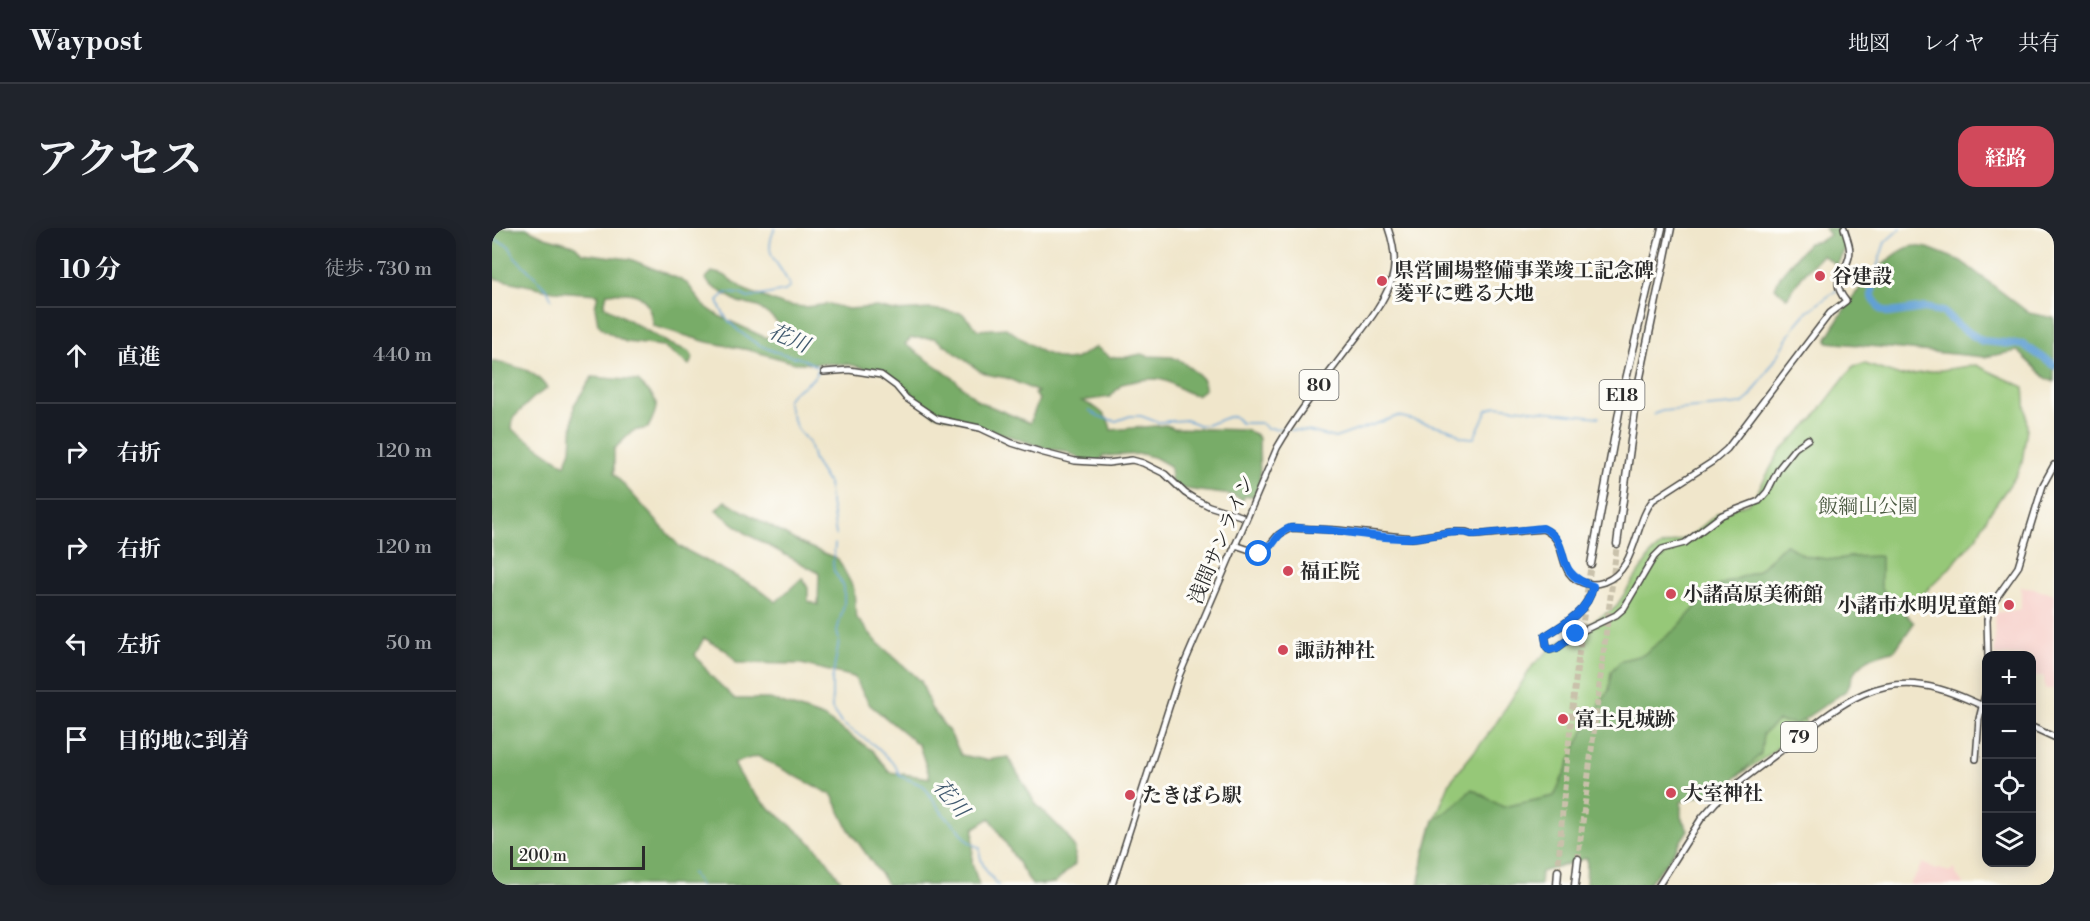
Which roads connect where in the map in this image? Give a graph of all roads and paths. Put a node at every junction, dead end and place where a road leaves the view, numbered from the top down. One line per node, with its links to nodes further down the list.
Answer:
1 (1388, 228): 10 (street, 浅間サンライン / 80)
2 (1662, 228): 11 (highway, E18)
3 (1671, 228): 9 (highway, E18)
4 (1844, 228): 12 (street)
5 (824, 372): 8 (street)
6 (1808, 439): 12 (street)
7 (2054, 465): 13 (street)
8 (1241, 516)
9 (1617, 544)
10 (1235, 545): 12 (street); 22 (street, 浅間サンライン / 80)
11 (1591, 564)
12 (1593, 586)
13 (1988, 651)
14 (1982, 705): 24 (street, 79)
15 (1982, 711): 18 (street)
16 (2036, 729): 17 (street)
17 (2054, 737)
18 (1976, 759)
19 (1578, 859): 21 (highway)
20 (1558, 871): 23 (highway)
21 (1575, 884)
22 (1112, 885)
23 (1557, 885)
24 (1659, 885)

